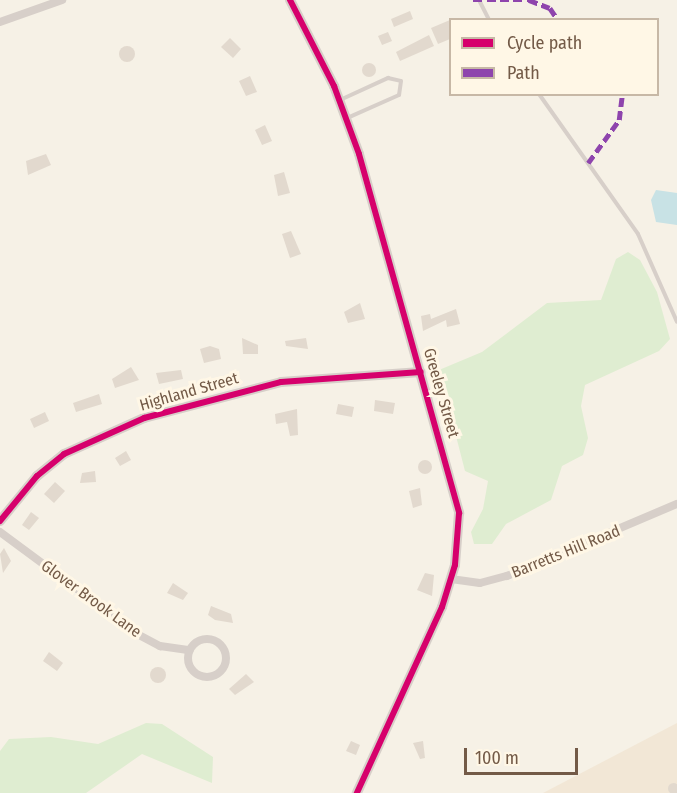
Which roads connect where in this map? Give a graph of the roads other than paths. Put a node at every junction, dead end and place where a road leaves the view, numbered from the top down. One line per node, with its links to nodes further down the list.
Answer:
1 (62, 0): 5 (street)
2 (290, 0): 7 (street, Greeley Street)
3 (480, 2): 4 (lane)
4 (488, 18)
5 (0, 22)
6 (540, 96): 9 (lane)
7 (339, 100): 8 (street, Greeley Street); 8 (lane)
8 (347, 118): 10 (street, Greeley Street)
9 (677, 322)
10 (421, 372): 12 (street, Highland Street); 14 (street, Greeley Street)
11 (677, 504): 14 (street, Barretts Hill Road)
12 (0, 521)
13 (0, 532): 15 (street, Glover Brook Lane)
14 (451, 579): 16 (street, Greeley Street)
15 (190, 650): 15 (street, Glover Brook Lane)
16 (357, 793)

